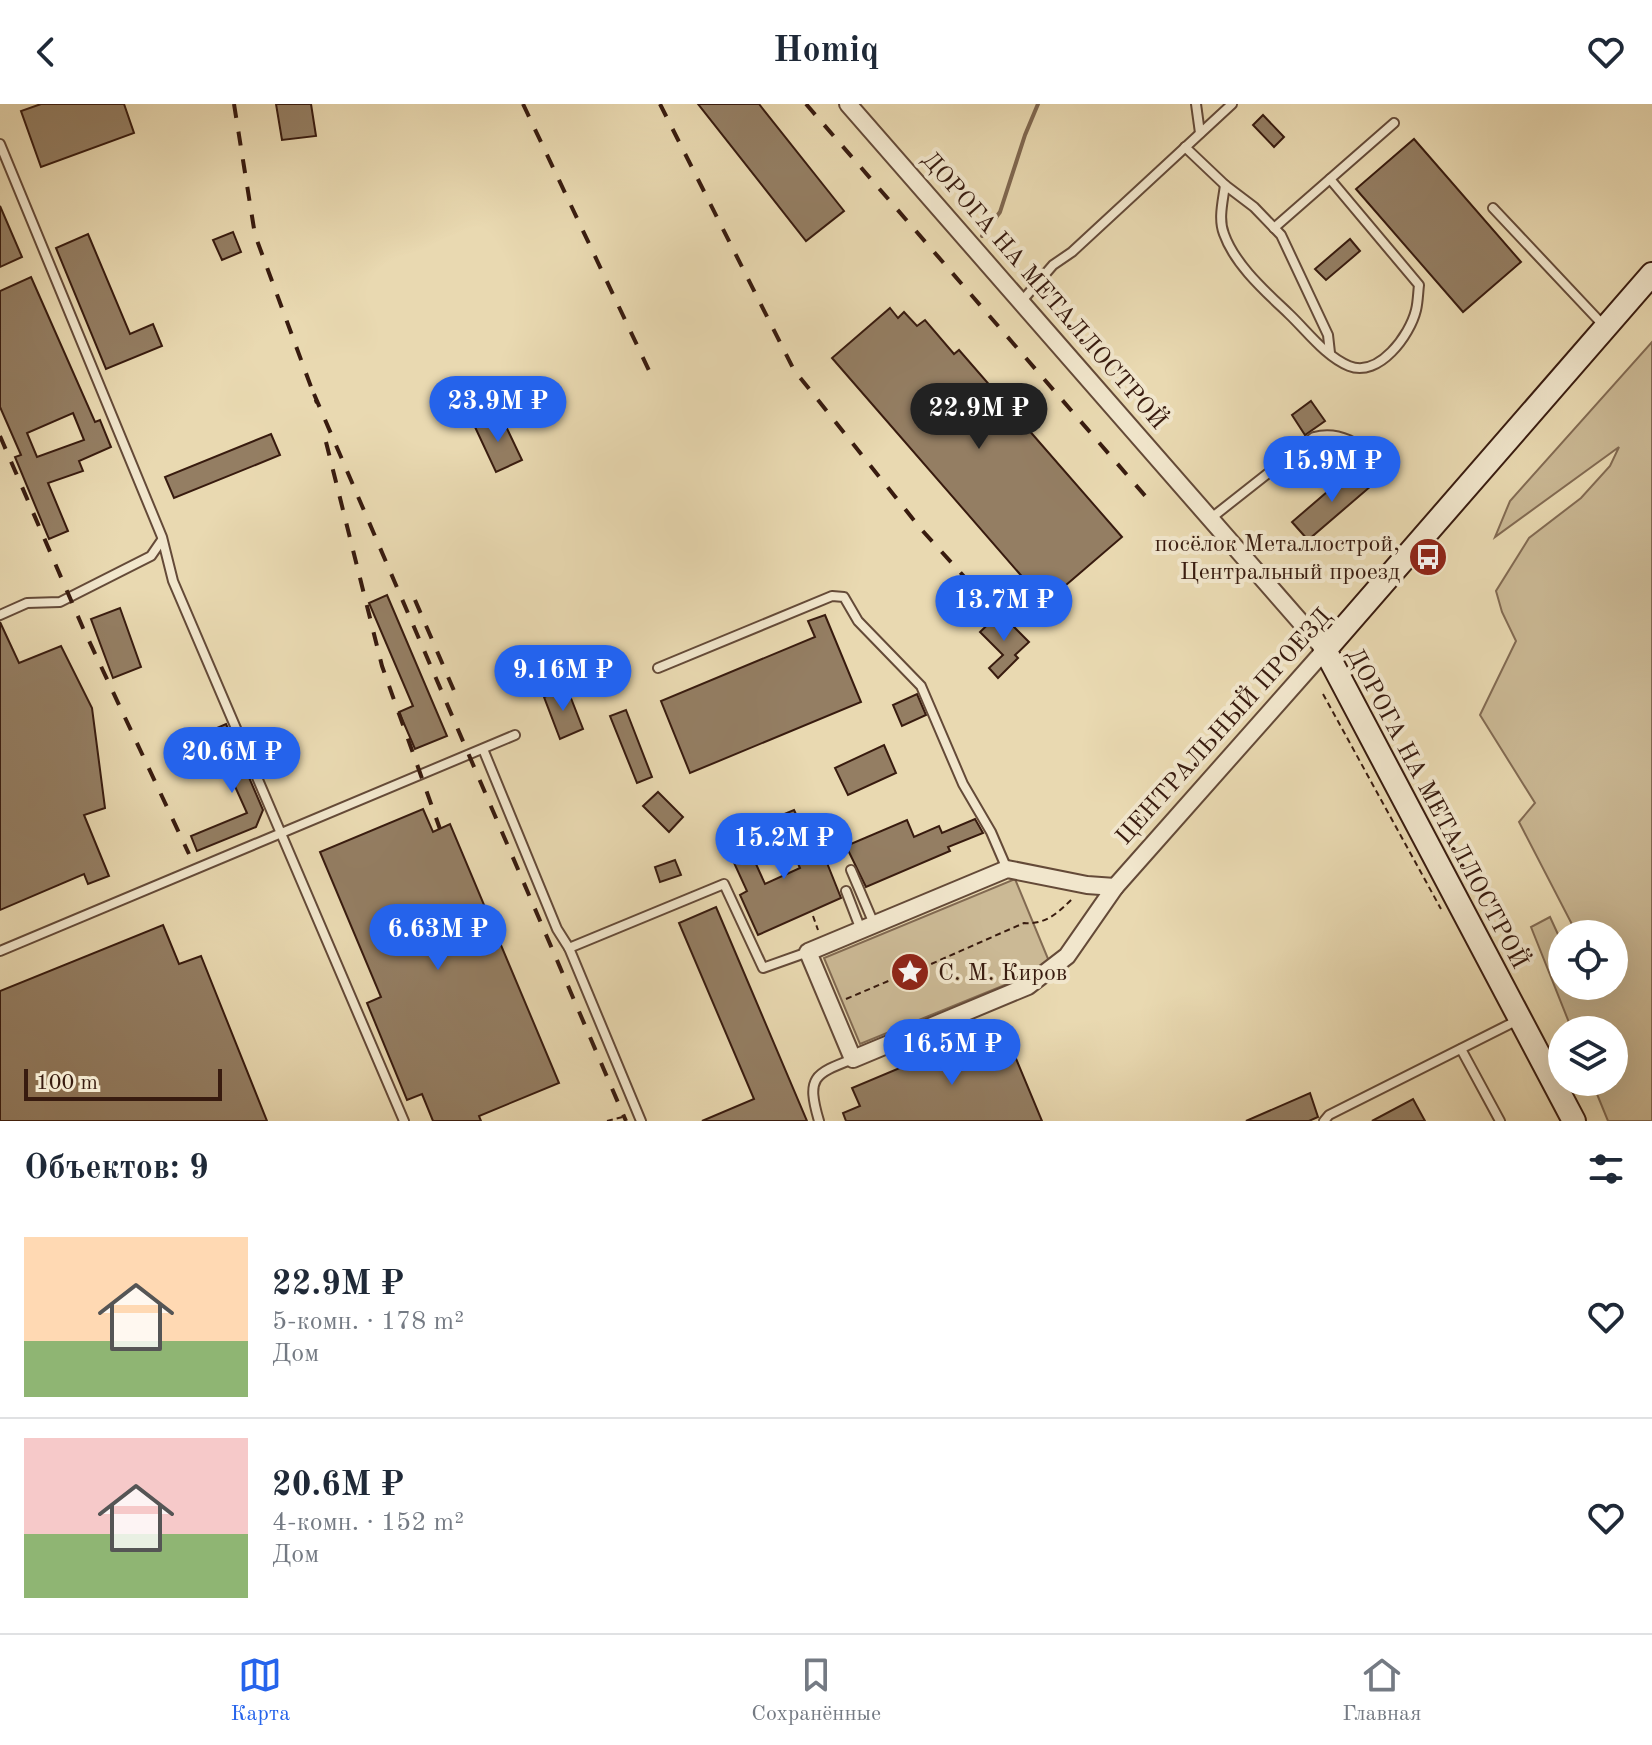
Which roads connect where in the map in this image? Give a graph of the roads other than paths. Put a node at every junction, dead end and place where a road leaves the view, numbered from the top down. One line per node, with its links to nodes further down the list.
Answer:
1 (848, 104): 13 (street, ДОРОГА НА МЕТАЛЛОСТРОЙ)
2 (1196, 104): 5 (lane)
3 (1232, 104): 5 (lane)
4 (1394, 123): 8 (lane)
5 (1200, 133): 7 (lane)
6 (0, 144): 18 (lane)
7 (1185, 147): 9 (lane); 13 (lane)
8 (1330, 179): 11 (lane); 15 (lane)
9 (1225, 185): 11 (lane); 15 (lane)
10 (1493, 208): 14 (lane)
11 (1274, 228): 15 (lane)
12 (1652, 274): 14 (street, ЦЕНТРАЛЬНЫЙ ПРОЕЗД)
13 (1021, 302): 17 (street, ДОРОГА НА МЕТАЛЛОСТРОЙ)
14 (1605, 327): 20 (street, ЦЕНТРАЛЬНЫЙ ПРОЕЗД)
15 (1330, 353)
16 (1378, 461): 17 (lane)
17 (1210, 519): 20 (street, ДОРОГА НА МЕТАЛЛОСТРОЙ)
18 (162, 540): 19 (lane); 24 (lane)
19 (0, 615)
20 (1325, 650): 27 (street, ЦЕНТРАЛЬНЫЙ ПРОЕЗД); 33 (street, ДОРОГА НА МЕТАЛЛОСТРОЙ)
21 (658, 668): 25 (lane)
22 (515, 735): 23 (lane)
23 (483, 749): 24 (lane); 30 (lane)
24 (281, 834): 31 (lane); 37 (lane)
25 (1007, 869): 27 (street); 29 (street)
26 (851, 870): 29 (lane)
27 (1115, 887): 35 (street, ЦЕНТРАЛЬНЫЙ ПРОЕЗД)
28 (846, 891): 29 (lane)
29 (868, 927): 32 (street)
30 (569, 948): 32 (lane); 36 (lane)
31 (0, 951)
32 (808, 952): 35 (street)
33 (1520, 1019): 34 (lane); 41 (street, ДОРОГА НА МЕТАЛЛОСТРОЙ)
34 (1461, 1049): 39 (lane); 40 (lane)
35 (853, 1059): 38 (lane)
36 (641, 1119)
37 (404, 1121)
38 (819, 1121)
39 (1324, 1121)
40 (1500, 1121)
41 (1574, 1121)

